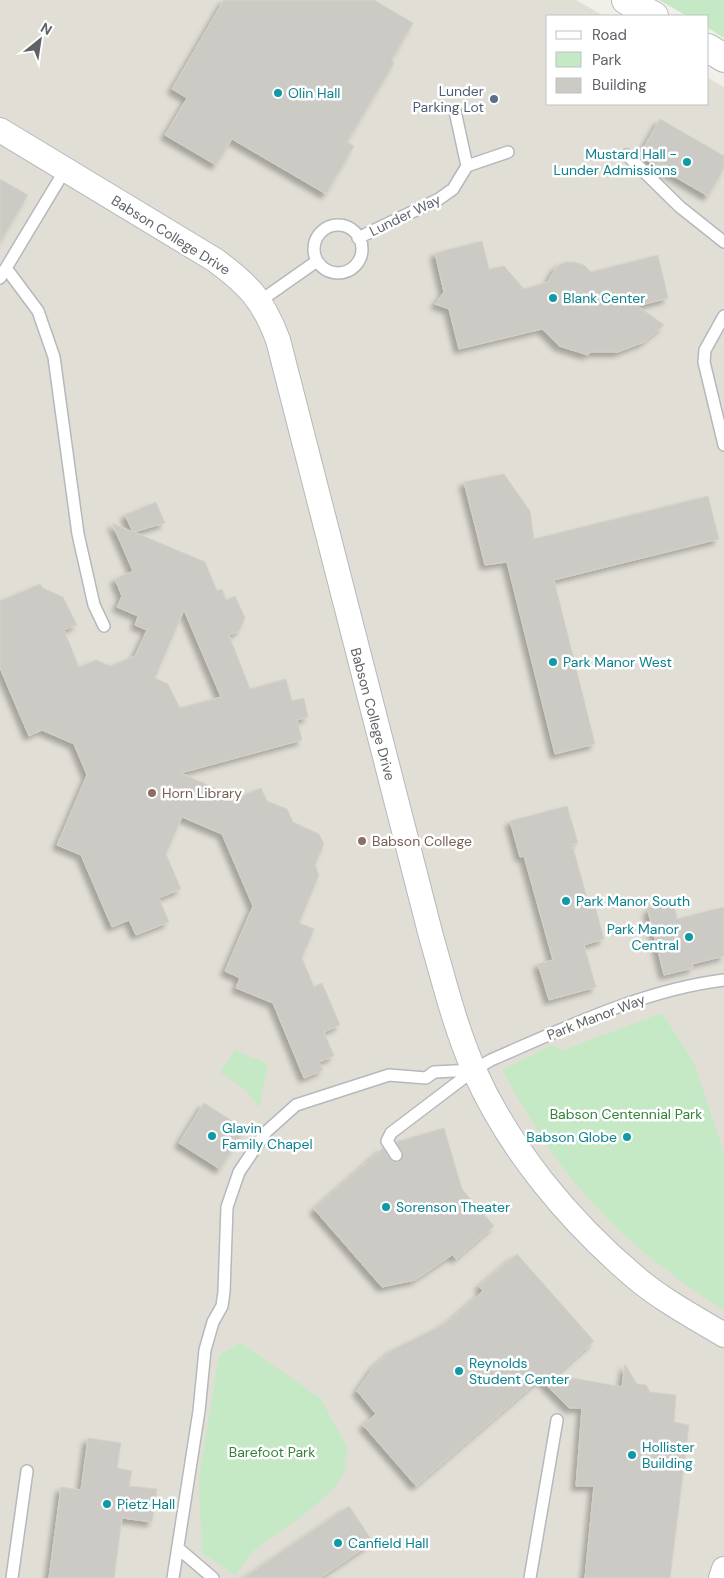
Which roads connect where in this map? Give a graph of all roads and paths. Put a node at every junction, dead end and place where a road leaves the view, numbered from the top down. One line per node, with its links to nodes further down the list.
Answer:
1 (626, 0): 2 (main road)
2 (652, 15)
3 (709, 49): 4 (main road)
4 (724, 58)
5 (454, 111): 9 (lane)
6 (0, 130): 10 (street, Babson College Drive)
7 (508, 152): 9 (lane)
8 (627, 155): 12 (lane)
9 (467, 166): 11 (lane, Lunder Way)
10 (65, 170): 14 (lane); 15 (street, Babson College Drive)
11 (358, 238): 13 (lane, Lunder Way); 13 (lane, Lunder Way)
12 (724, 242)
13 (317, 261): 15 (lane)
14 (3, 273): 18 (lane)
15 (260, 301): 20 (street, Babson College Drive)
16 (724, 316): 17 (lane)
17 (724, 445)
18 (104, 626)
19 (724, 980): 20 (lane, Park Manor Way)
20 (474, 1070): 21 (lane); 22 (street, Babson College Drive); 25 (lane)
21 (396, 1155)
22 (724, 1335)
23 (557, 1420): 30 (lane)
24 (28, 1471): 27 (lane)
25 (179, 1548): 28 (lane); 29 (lane)
26 (724, 1569): 31 (street)
27 (12, 1578)
28 (173, 1578)
29 (213, 1578)
30 (530, 1578)
31 (721, 1578)

